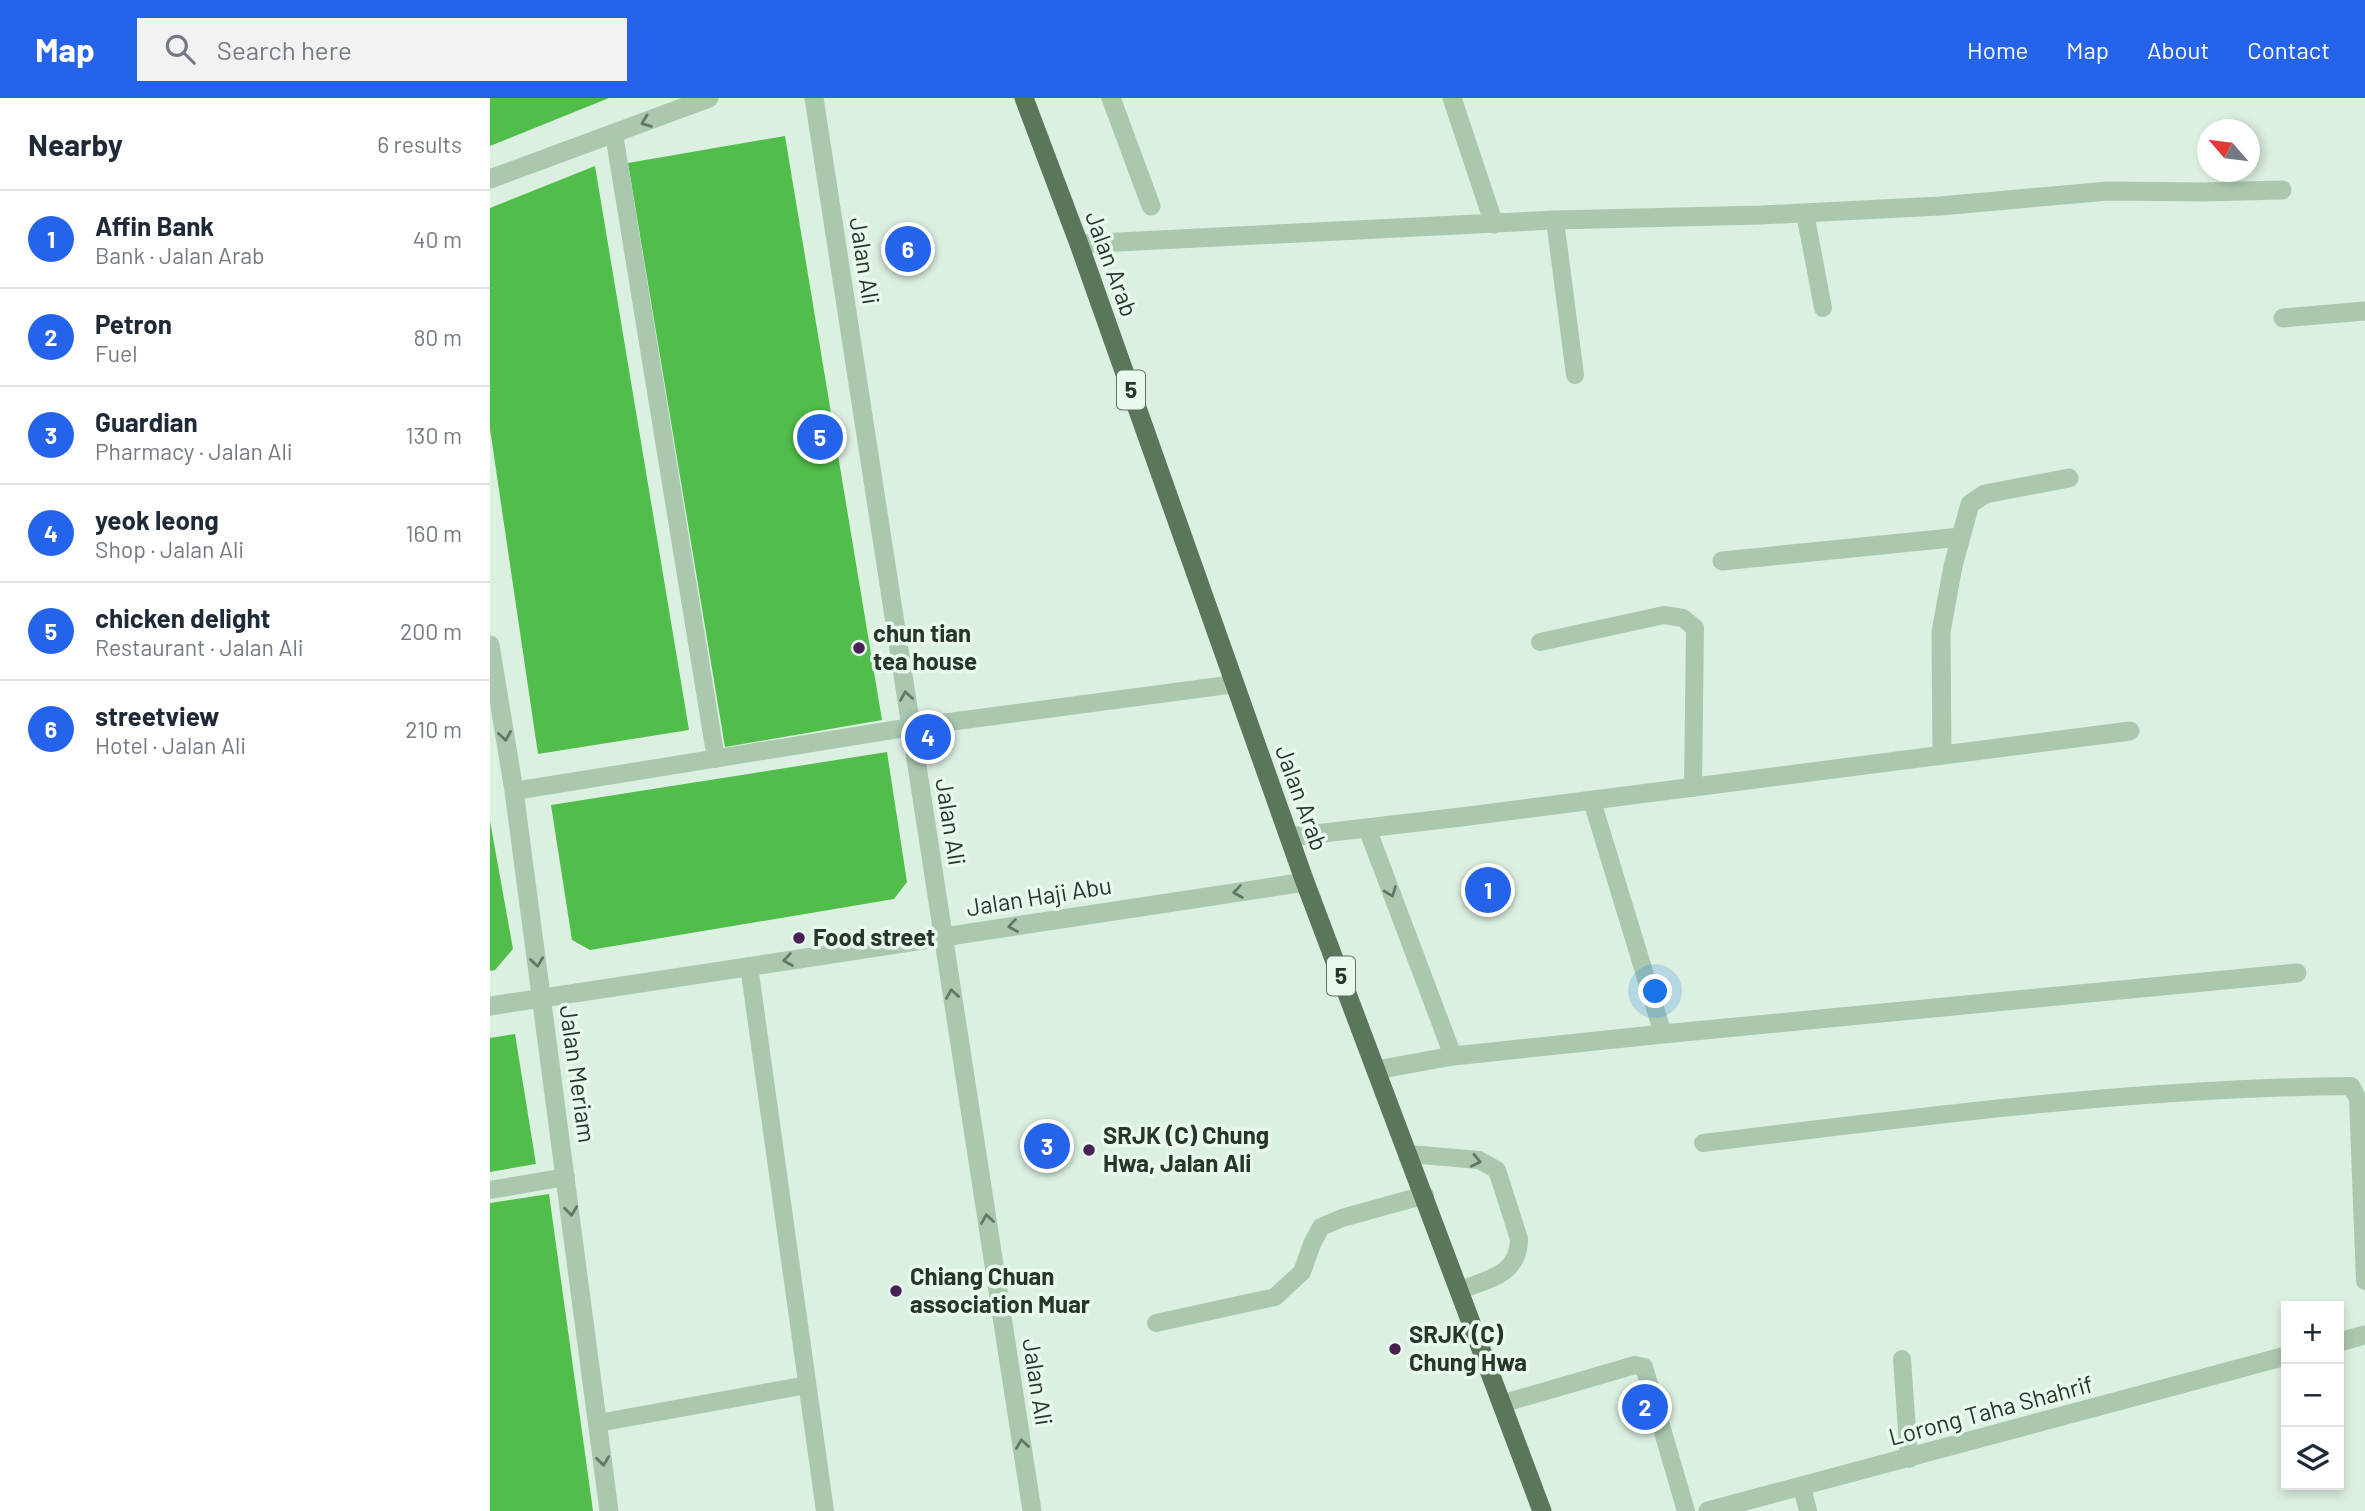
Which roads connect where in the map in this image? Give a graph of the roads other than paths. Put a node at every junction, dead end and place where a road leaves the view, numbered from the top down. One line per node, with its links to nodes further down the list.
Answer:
1 (709, 98): 6 (street, one-way to 6)
2 (814, 98): 24 (street, Jalan Ali, one-way to 2)
3 (1024, 98): 13 (main road, Jalan Arab / 5)
4 (1111, 98): 9 (street)
5 (1452, 98): 12 (street)
6 (614, 134): 7 (street); 27 (lane)
7 (490, 178)
8 (2282, 190): 10 (street)
9 (1152, 206)
10 (1805, 213): 11 (street); 14 (lane)
11 (1555, 220): 12 (street); 17 (lane)
12 (1494, 224): 13 (street)
13 (1079, 244): 23 (main road, Jalan Arab / 5)
14 (1823, 308)
15 (2365, 311): 16 (street)
16 (2283, 318)
17 (1575, 375)
18 (2069, 478): 19 (street)
19 (1961, 537): 20 (street); 26 (street)
20 (1722, 561)
21 (1540, 642): 28 (lane)
22 (490, 645): 29 (street, Jalan Meriam, one-way to 29)
23 (1235, 684): 24 (lane); 32 (main road, Jalan Arab / 5)
24 (911, 727): 27 (lane); 34 (street, Jalan Ali)
25 (2130, 731): 26 (street)
26 (1942, 755): 28 (street)
27 (716, 759): 29 (lane)
28 (1693, 788): 30 (street)
29 (514, 791): 37 (street, Jalan Meriam, one-way to 37)
30 (1592, 801): 31 (street); 39 (lane)
31 (1367, 828): 32 (street); 40 (lane, one-way to 40)
32 (1289, 837): 33 (main road, Jalan Arab / 5)
33 (1305, 882): 34 (street, Jalan Haji Abu, one-way to 34); 41 (main road, Jalan Arab / 5)
34 (943, 937): 35 (street, Jalan Haji Abu, one-way to 35); 61 (street, Jalan Ali, one-way to 34)
35 (749, 966): 37 (street, Jalan Haji Abu); 54 (lane)
36 (2297, 973): 39 (street)
37 (542, 998): 38 (street, Jalan Haji Abu); 44 (street, Jalan Meriam)
38 (490, 1006)
39 (1663, 1034): 40 (street)
40 (1453, 1056): 41 (street)
41 (1376, 1070): 43 (main road, Jalan Arab / 5)
42 (1703, 1143): 47 (lane)
43 (1409, 1154): 46 (main road, Jalan Arab / 5); 48 (lane, one-way to 48)
44 (566, 1177): 45 (lane); 56 (street, Jalan Meriam, one-way to 56)
45 (490, 1190)
46 (1425, 1195): 48 (main road, Jalan Arab / 5); 49 (lane)
47 (2365, 1281)
48 (1460, 1290): 55 (main road, Jalan Arab / 5)
49 (1156, 1323)
50 (2365, 1335): 51 (street)
51 (2344, 1341)
52 (2281, 1357): 57 (street, Lorong Taha Shahrif)
53 (1902, 1359): 57 (lane)
54 (807, 1385): 56 (lane); 60 (lane)
55 (1501, 1404): 62 (main road, Jalan Arab / 5); 63 (lane)
56 (598, 1423): 59 (street, Jalan Meriam, one-way to 59)
57 (1909, 1459): 58 (street, Lorong Taha Shahrif)
58 (1802, 1487): 64 (street, Lorong Taha Shahrif); 65 (lane)
59 (609, 1511)
60 (825, 1511)
61 (1032, 1511)
62 (1542, 1511)
63 (1686, 1511)
64 (1708, 1511)
65 (1808, 1511)

